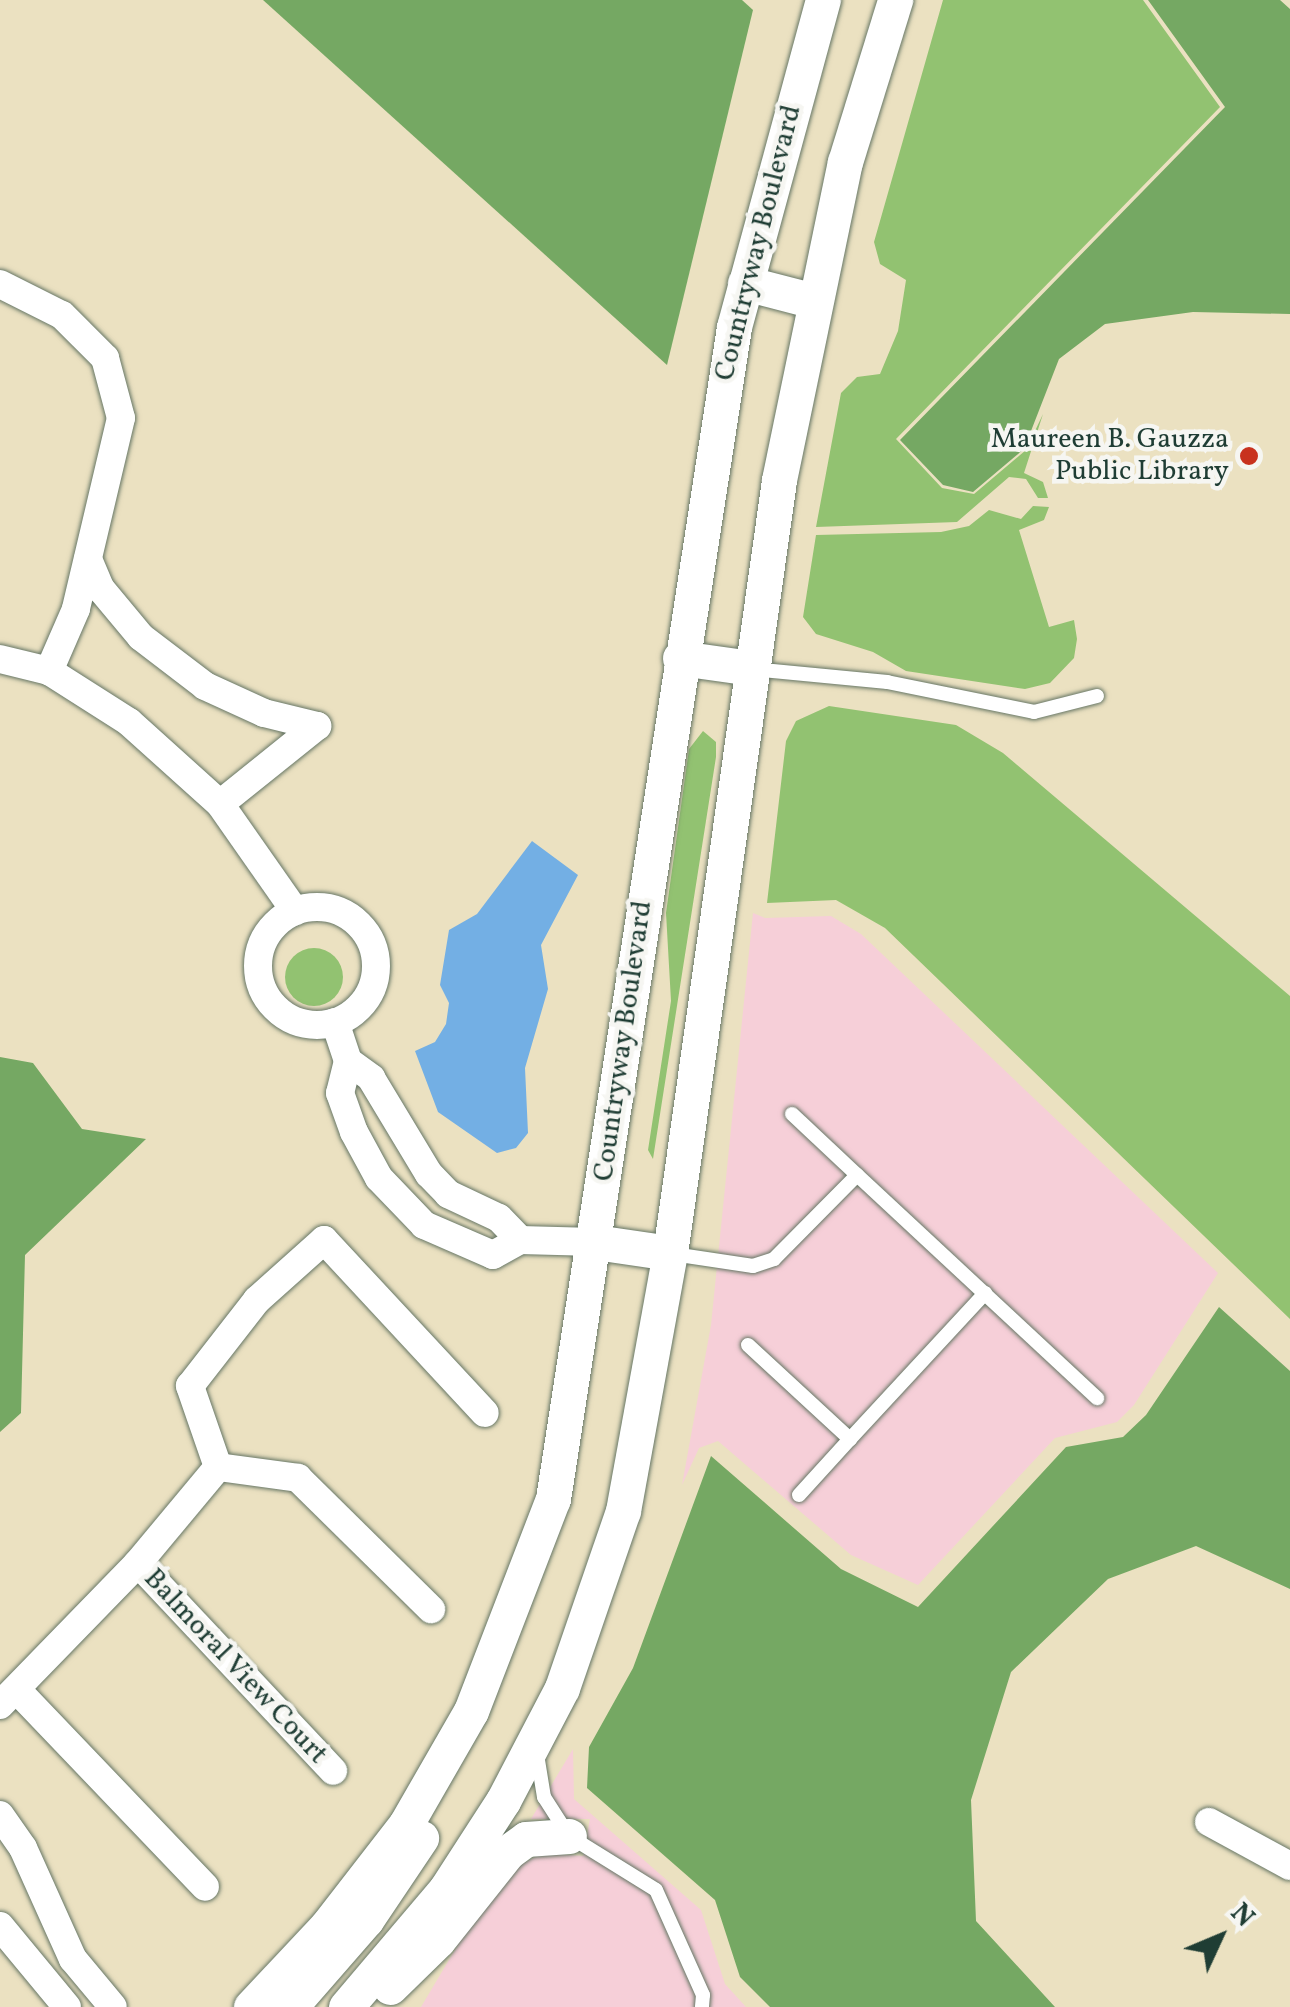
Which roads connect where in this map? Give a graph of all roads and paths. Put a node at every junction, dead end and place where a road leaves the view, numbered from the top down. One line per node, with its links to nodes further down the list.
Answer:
1 (824, 0): 4 (street, Countryway Boulevard)
2 (895, 0): 5 (street)
3 (0, 284): 6 (street)
4 (745, 284): 5 (street); 7 (street, Countryway Boulevard)
5 (814, 302): 9 (street)
6 (88, 559): 10 (street); 12 (street)
7 (680, 658): 9 (street); 19 (street, Countryway Boulevard)
8 (0, 659): 10 (street)
9 (751, 668): 11 (lane); 20 (street)
10 (50, 671): 12 (street)
11 (1098, 696)
12 (220, 804): 13 (street)
13 (295, 911): 14 (street); 14 (street)
14 (335, 1022): 15 (street)
15 (348, 1061): 18 (street); 18 (street)
16 (792, 1114): 17 (lane)
17 (857, 1175): 20 (lane); 21 (lane)
18 (520, 1240): 19 (street)
19 (595, 1242): 20 (street); 31 (street, Countryway Boulevard)
20 (670, 1253): 32 (street)
21 (985, 1293): 23 (lane); 25 (lane)
22 (748, 1345): 25 (lane)
23 (1098, 1398)
24 (485, 1413): 26 (street)
25 (850, 1439): 27 (lane)
26 (218, 1467): 28 (street); 29 (street)
27 (798, 1495)
28 (138, 1563): 30 (street); 33 (street, Balmoral View Court)
29 (431, 1609)
30 (8, 1697): 38 (street)
31 (471, 1712): 44 (street, Countryway Boulevard); 45 (street)
32 (539, 1733): 36 (lane); 46 (street)
33 (333, 1771)
34 (0, 1814): 40 (street)
35 (1209, 1822): 37 (street)
36 (569, 1836): 47 (street); 48 (lane)
37 (1290, 1866)
38 (205, 1887)
39 (0, 1926): 41 (street)
40 (72, 1958): 41 (street); 43 (street)
41 (44, 1980): 42 (street)
42 (67, 2007)
43 (113, 2007)
44 (251, 2007)
45 (290, 2007)
46 (346, 2007)
47 (367, 2007)
48 (702, 2007)

